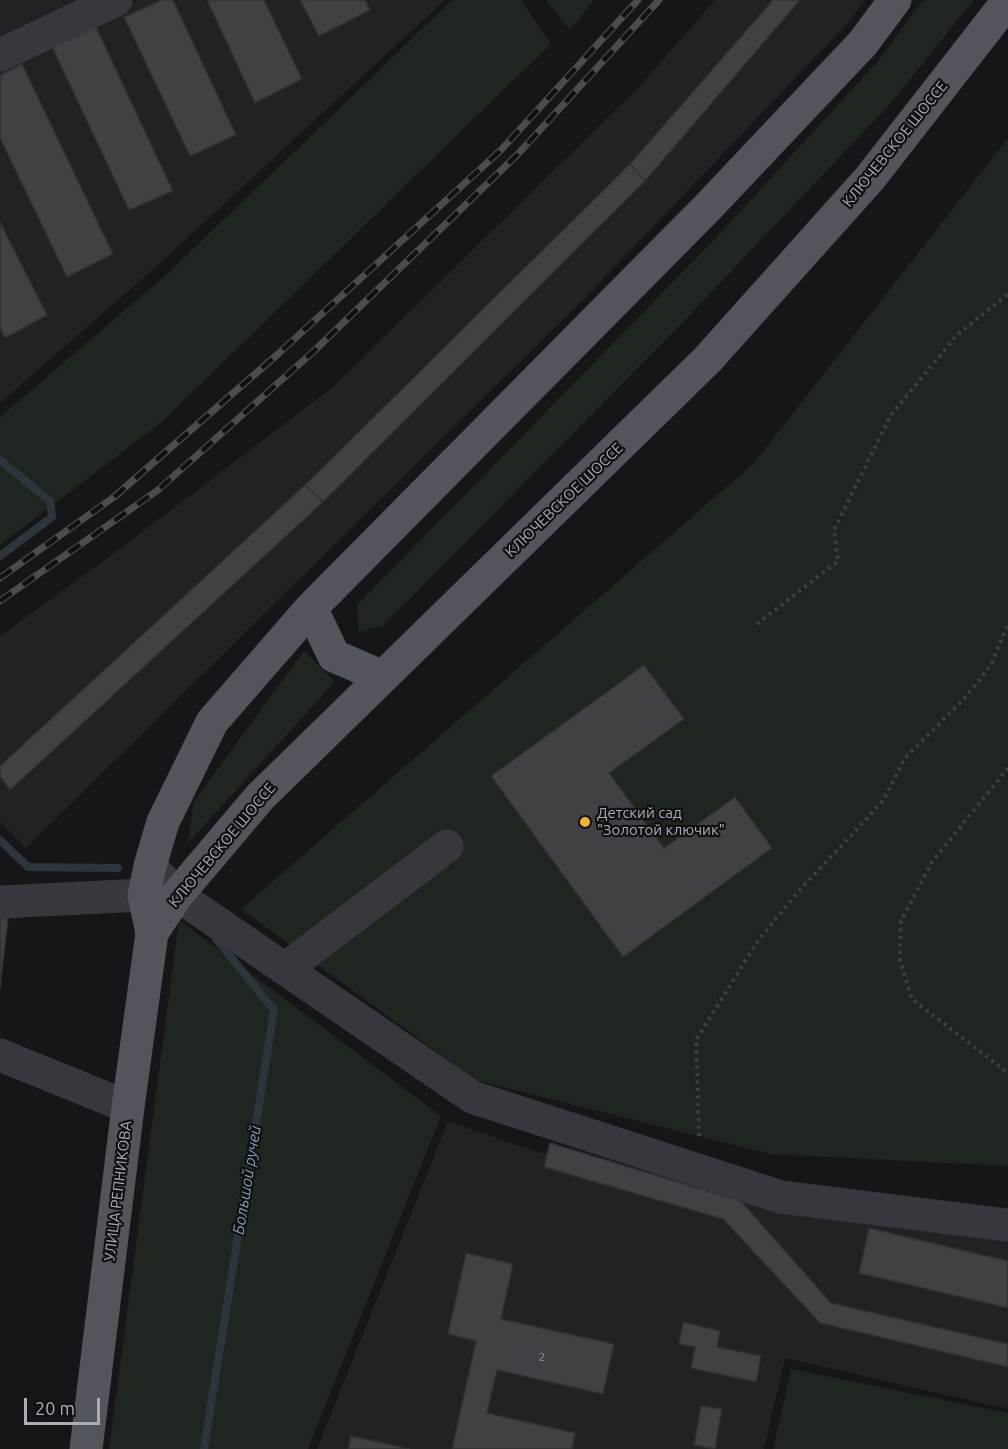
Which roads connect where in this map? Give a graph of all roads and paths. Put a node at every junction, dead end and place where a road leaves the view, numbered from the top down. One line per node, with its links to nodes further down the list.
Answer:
1 (116, 0): 4 (lane)
2 (896, 0): 6 (main road, КЛЮЧЕВСКОЕ ШОССЕ)
3 (1008, 2): 9 (main road, КЛЮЧЕВСКОЕ ШОССЕ)
4 (0, 55)
5 (1008, 294): 7 (path)
6 (311, 608): 9 (main road); 12 (main road, КЛЮЧЕВСКОЕ ШОССЕ)
7 (757, 624)
8 (1008, 624): 20 (path)
9 (383, 677): 13 (main road, КЛЮЧЕВСКОЕ ШОССЕ)
10 (1008, 768): 18 (path)
11 (447, 846): 16 (lane)
12 (147, 881): 13 (lane); 14 (lane); 15 (main road, КЛЮЧЕВСКОЕ ШОССЕ)
13 (177, 894): 15 (main road, КЛЮЧЕВСКОЕ ШОССЕ); 16 (lane)
14 (0, 902)
15 (152, 933): 19 (main road, УЛИЦА РЕПНИКОВА)
16 (285, 969): 21 (lane)
17 (0, 1055): 19 (lane)
18 (1008, 1073)
19 (128, 1107): 22 (main road, УЛИЦА РЕПНИКОВА)
20 (699, 1136)
21 (1008, 1225)
22 (86, 1449)

